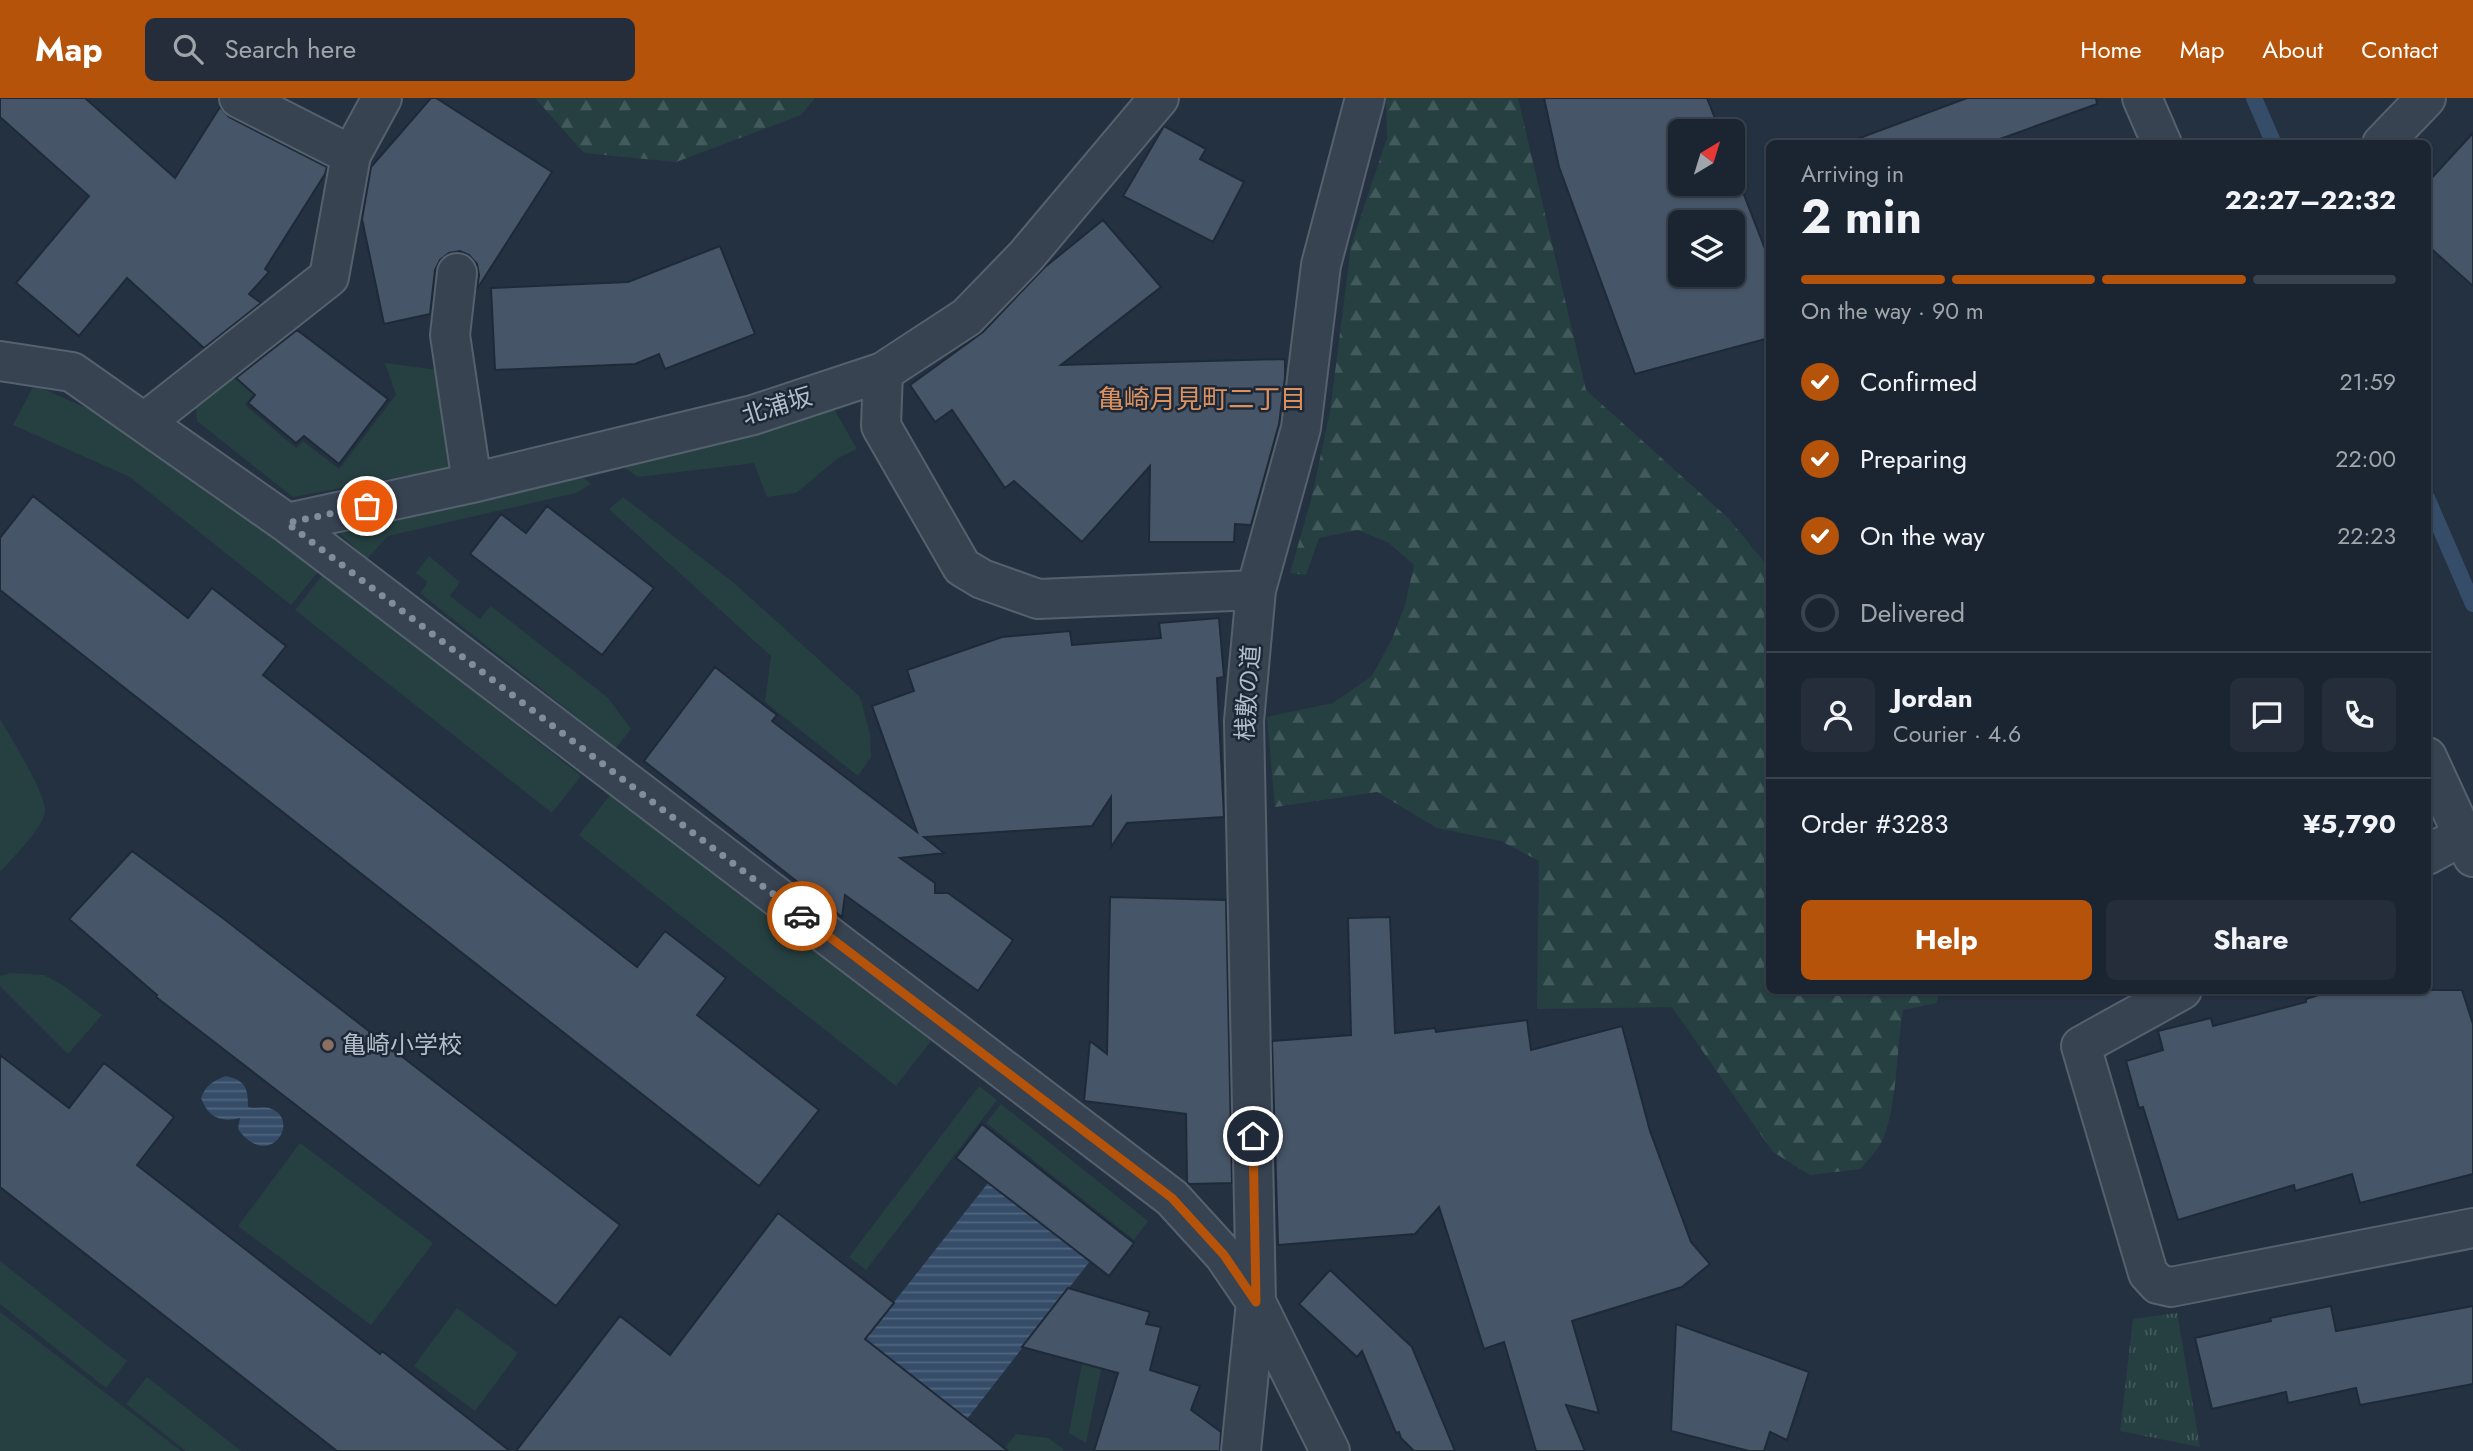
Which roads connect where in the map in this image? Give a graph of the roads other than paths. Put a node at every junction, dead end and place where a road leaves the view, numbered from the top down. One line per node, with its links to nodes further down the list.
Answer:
1 (239, 98): 9 (street)
2 (383, 98): 9 (street)
3 (1159, 98): 12 (street, 北浦坂)
4 (1365, 98): 16 (street, 桟敷の道)
5 (2142, 98): 7 (street)
6 (2426, 98): 8 (street)
7 (2160, 140)
8 (2386, 140)
9 (351, 155): 13 (street)
10 (457, 273): 14 (street)
11 (0, 361): 13 (street)
12 (883, 372): 14 (street, 北浦坂); 16 (street)
13 (145, 422): 15 (street)
14 (472, 483): 15 (street, 北浦坂)
15 (287, 523): 22 (street)
16 (1256, 590): 22 (street, 桟敷の道)
17 (2431, 766): 18 (street)
18 (2467, 847): 19 (street)
19 (2431, 854)
20 (2175, 994): 21 (street)
21 (2473, 1228)
22 (1256, 1302): 23 (street, 桟敷の道); 24 (street)
23 (1241, 1451)
24 (1330, 1451)

